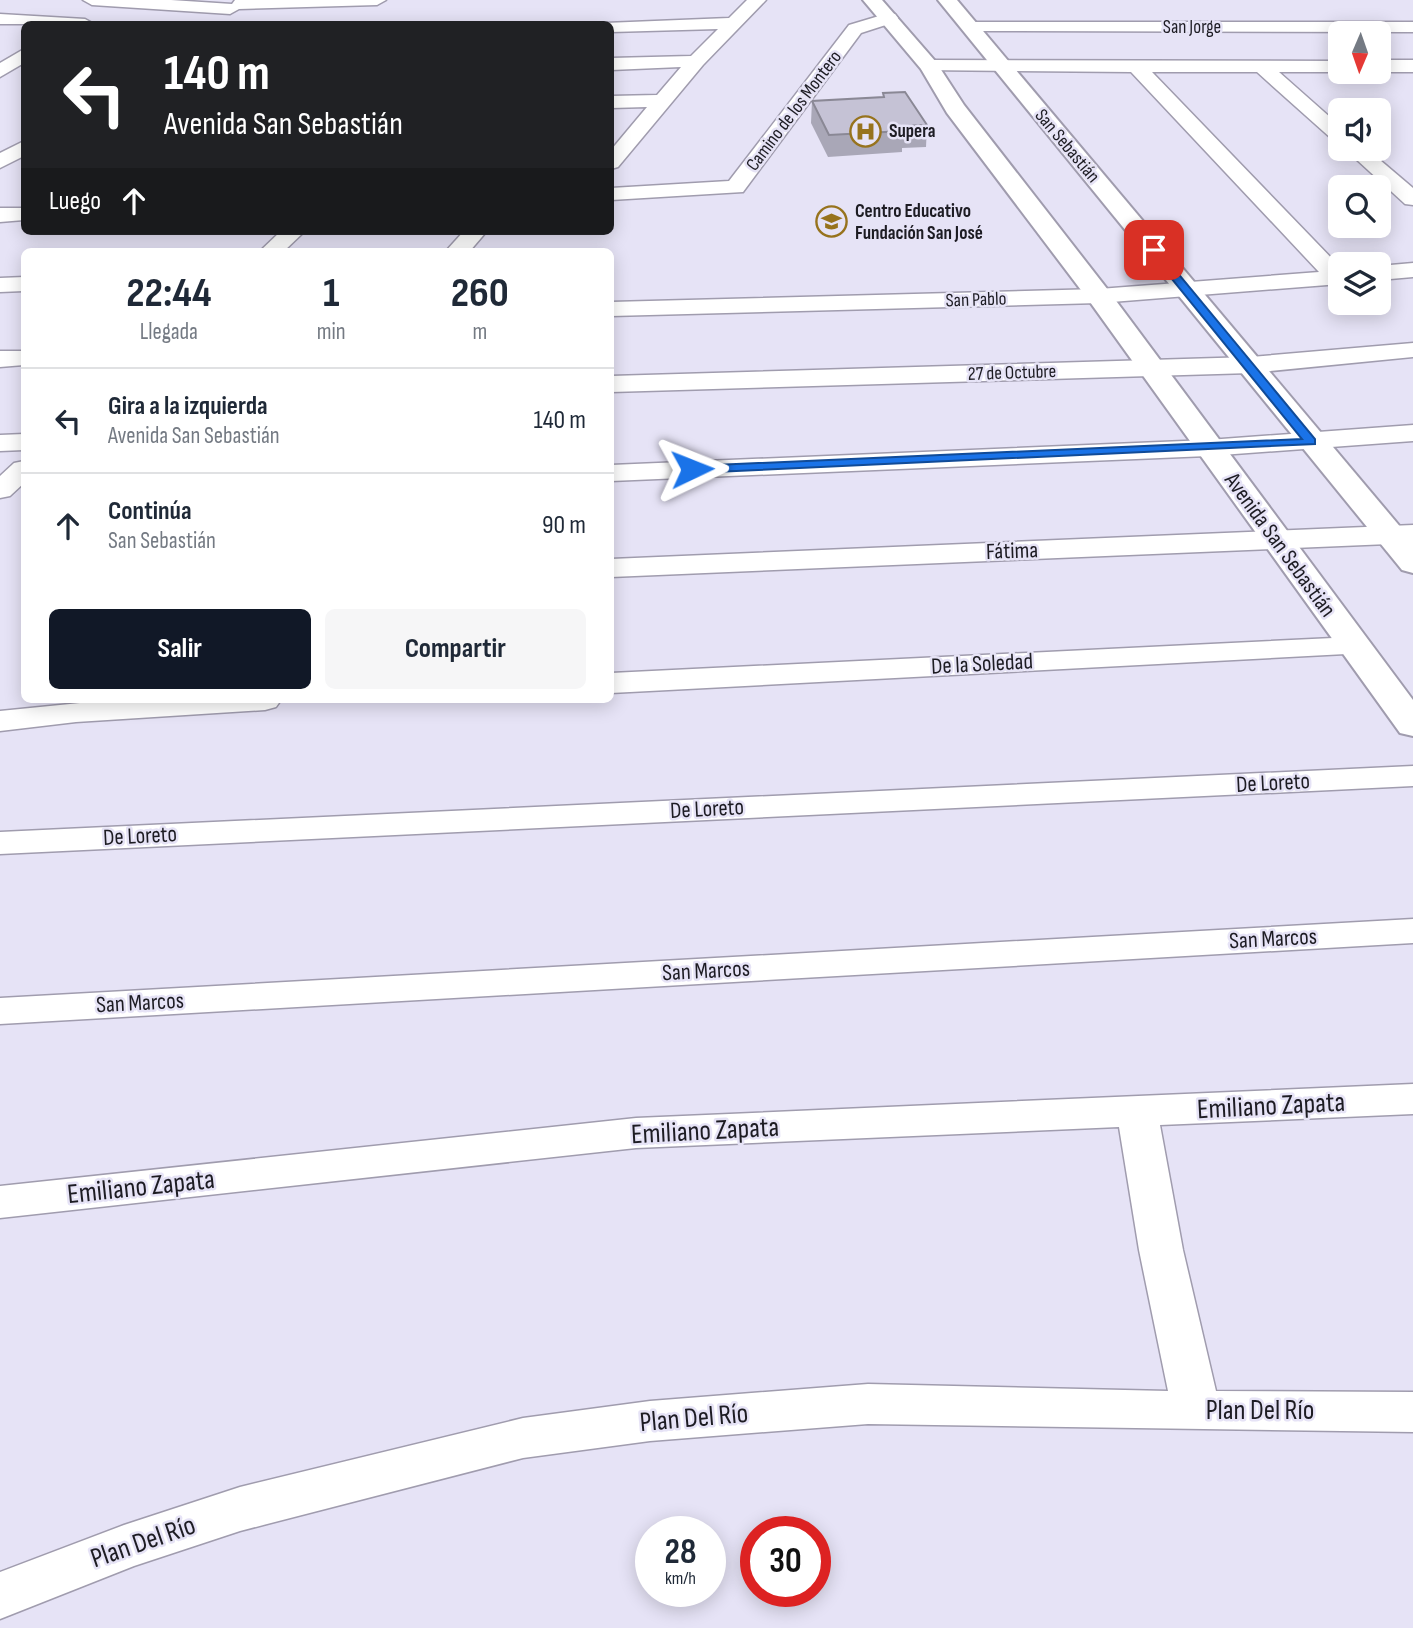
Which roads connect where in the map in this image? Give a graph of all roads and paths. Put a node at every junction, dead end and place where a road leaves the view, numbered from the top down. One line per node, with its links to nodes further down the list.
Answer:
1 (92, 0): 6 (street)
2 (377, 0): 6 (street)
3 (757, 0): 11 (street)
4 (872, 0): 7 (main road)
5 (947, 0): 13 (main road, San Sebastián)
6 (238, 4): 10 (street)
7 (889, 18): 20 (main road); 34 (street, Camino de los Montero)
8 (0, 19): 9 (street)
9 (30, 21)
10 (210, 21)
11 (732, 23): 12 (street); 16 (street)
12 (614, 27)
13 (971, 27): 14 (street, San Jorge); 18 (main road, San Sebastián)
14 (1413, 27)
15 (21, 57): 24 (street)
16 (696, 61): 17 (street); 26 (street)
17 (614, 64)
18 (999, 64): 20 (street); 21 (street); 48 (main road, San Sebastián)
19 (1261, 65): 21 (street); 22 (street); 28 (street)
20 (929, 66): 49 (main road)
21 (1136, 66): 42 (street)
22 (1328, 66)
23 (1396, 66): 25 (street)
24 (0, 71)
25 (1413, 79)
26 (663, 101): 27 (street); 30 (street)
27 (614, 102)
28 (1328, 125)
29 (21, 149): 32 (street)
30 (615, 153)
31 (1369, 161): 35 (street)
32 (0, 165): 33 (street)
33 (21, 167)
34 (614, 194)
35 (1413, 199)
36 (21, 214): 37 (street)
37 (0, 215)
38 (289, 235): 40 (street)
39 (472, 235): 41 (street)
40 (275, 248)
41 (460, 248)
42 (1328, 266)
43 (1413, 271): 44 (street)
44 (1391, 272)
45 (1328, 278): 48 (street, San Pablo)
46 (21, 284): 47 (street)
47 (0, 285)
48 (1188, 291): 49 (street, San Pablo); 54 (main road)
49 (1099, 296): 50 (street, San Pablo); 55 (main road, Avenida San Sebastián)
50 (614, 309)
51 (1413, 350): 54 (street, 27 de Octubre)
52 (21, 358): 53 (street)
53 (0, 359)
54 (1251, 365): 55 (street, 27 de Octubre); 59 (main road)
55 (1151, 369): 56 (street, 27 de Octubre); 61 (main road, Avenida San Sebastián)
56 (614, 384)
57 (1413, 433): 59 (street)
58 (21, 442): 60 (street)
59 (1311, 442): 61 (street); 65 (main road)
60 (0, 443)
61 (1208, 448): 63 (street); 66 (main road, Avenida San Sebastián)
62 (21, 472): 64 (street)
63 (614, 473)
64 (0, 490)
65 (1401, 535): 66 (street, Fátima); 67 (main road)
66 (1278, 540): 68 (street, Fátima); 69 (main road, Avenida San Sebastián)
67 (1413, 563)
68 (614, 568)
69 (1354, 646): 70 (street, De la Soledad); 73 (main road, Avenida San Sebastián)
70 (614, 683)
71 (216, 703): 72 (street)
72 (8, 717)
73 (1413, 725)
74 (1413, 776): 75 (street, De Loreto)
75 (0, 842)
76 (1413, 931): 77 (street, San Marcos)
77 (0, 1011)
78 (1413, 1099): 79 (street, Emiliano Zapata)
79 (1136, 1112): 80 (street, Emiliano Zapata); 81 (street)
80 (0, 1202)
81 (1196, 1411): 82 (street, Plan Del Río); 83 (street, Plan Del Río)
82 (1413, 1412)
83 (0, 1596)

